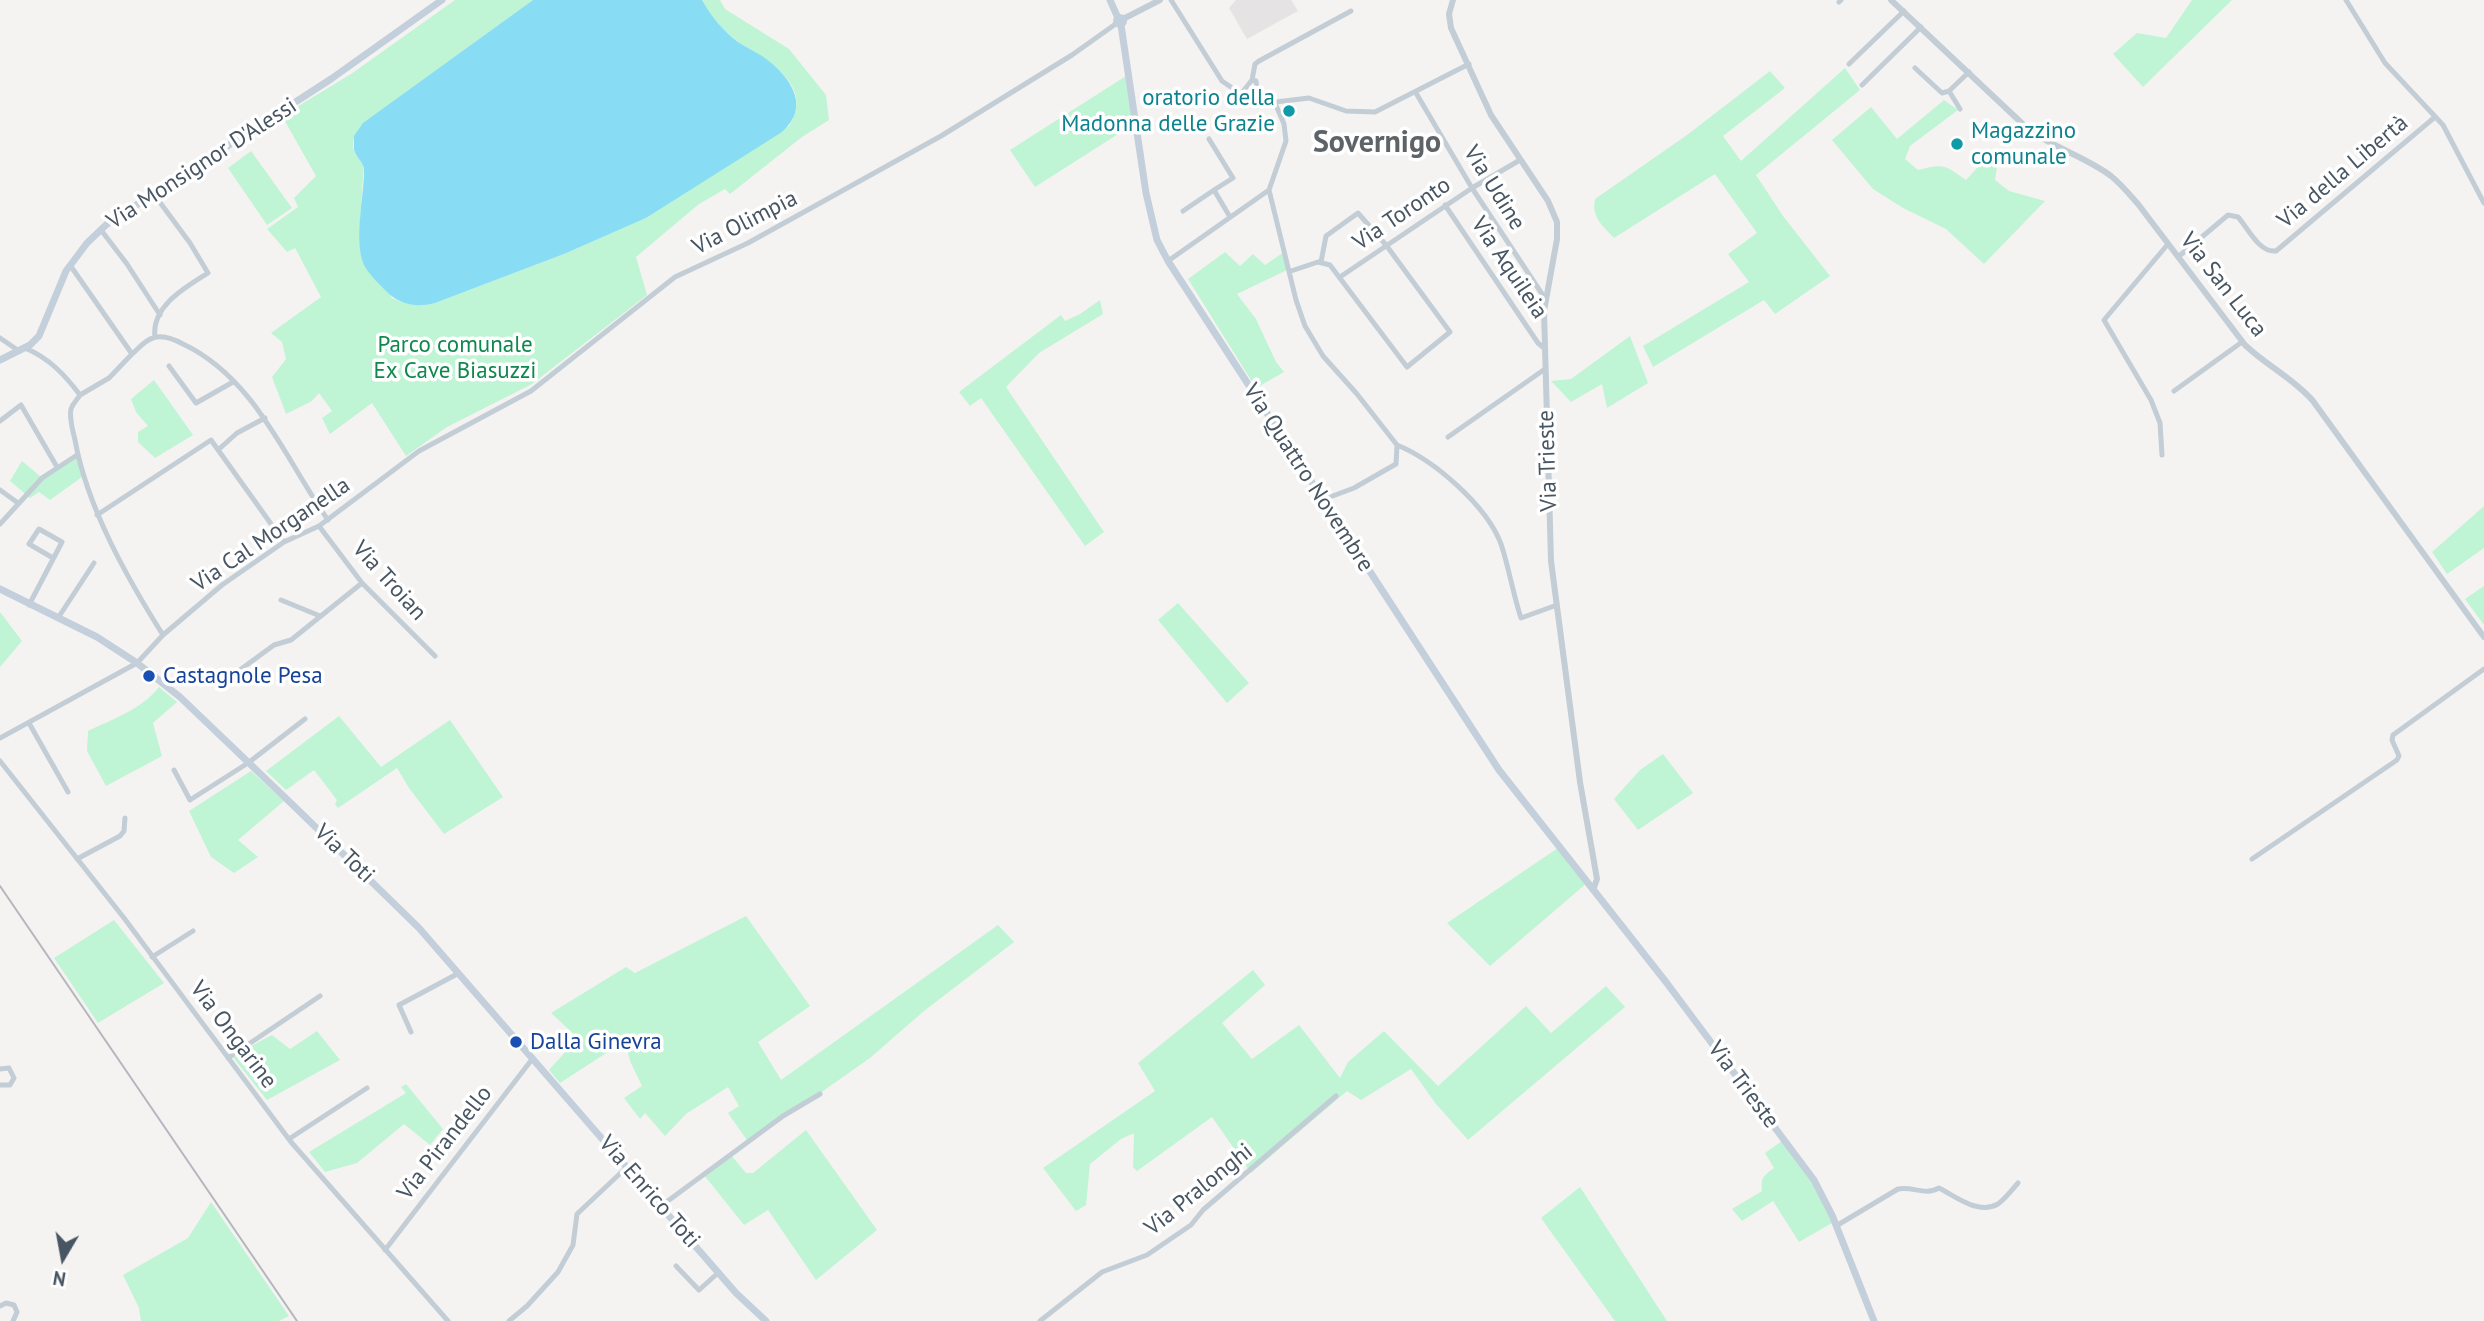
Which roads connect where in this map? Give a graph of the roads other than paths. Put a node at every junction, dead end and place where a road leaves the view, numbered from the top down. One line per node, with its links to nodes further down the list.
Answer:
1 (442, 0): 30 (main road, Via Monsignor D'Alessi)
2 (1110, 0): 10 (main road, Via Quattro Novembre)
3 (1160, 0): 10 (street, Via Olimpia)
4 (1171, 0): 20 (street)
5 (1453, 0): 12 (street, Via Trieste)
6 (1891, 0): 9 (street, Via San Luca)
7 (2346, 0): 24 (street, Via della Libertà)
8 (1351, 11): 16 (street)
9 (1904, 11): 11 (street, Via San Luca); 13 (street)
10 (1120, 21): 39 (main road, Via Quattro Novembre); 66 (street, Via Olimpia)
11 (1921, 27): 15 (street, Via San Luca); 17 (street)
12 (1469, 64): 19 (street); 26 (street, Via Trieste)
13 (1849, 64)
14 (1915, 68): 18 (street)
15 (1969, 72): 18 (street); 36 (street, Via San Luca)
16 (1252, 80): 20 (street); 21 (street)
17 (1862, 85)
18 (1949, 91): 23 (street)
19 (1416, 93): 22 (street); 27 (street, Via Udine)
20 (1241, 94): 21 (street)
21 (1259, 101): 22 (street)
22 (1275, 103): 29 (street)
23 (1960, 109)
24 (2435, 117): 31 (street, Via della Libertà); 38 (street, Via della Libertà)
25 (1209, 139): 28 (street)
26 (1520, 160): 27 (street, Via Toronto); 44 (street, Via Trieste)
27 (1472, 188): 32 (street, Via Toronto); 44 (street, Via Udine)
28 (1214, 190): 33 (street); 34 (street)
29 (1269, 190): 34 (street); 42 (street)
30 (153, 193): 35 (main road, Via Monsignor D'Alessi); 45 (street)
31 (2484, 203)
32 (1446, 205): 37 (street, Via Toronto); 49 (street, Via Aquileia)
33 (1183, 211)
34 (1230, 217): 39 (street)
35 (101, 230): 41 (main road, Via Monsignor D'Alessi); 45 (street)
36 (2168, 244): 38 (street, Via San Luca); 63 (street)
37 (1386, 245): 40 (street); 43 (street, Via Toronto); 43 (street)
38 (2178, 257): 48 (street, Via San Luca)
39 (1168, 261): 68 (main road, Via Quattro Novembre)
40 (1321, 262): 42 (street); 43 (street)
41 (70, 265): 50 (main road, Via Monsignor D'Alessi); 51 (street)
42 (1291, 271): 61 (street)
43 (1340, 277)
44 (1546, 300): 49 (street, Via Trieste)
45 (160, 314): 46 (street)
46 (155, 337): 51 (street); 55 (street)
47 (0, 338): 50 (street)
48 (2242, 342): 56 (street); 85 (street, Via San Luca)
49 (1544, 348): 54 (street, Via Trieste)
50 (22, 350): 52 (main road, Via Monsignor D'Alessi); 57 (street)
51 (132, 354): 57 (street)
52 (0, 360)
53 (169, 366): 55 (street)
54 (1545, 369): 60 (street); 81 (street, Via Trieste)
55 (233, 382): 58 (street)
56 (2174, 391)
57 (80, 395): 64 (street)
58 (265, 418): 62 (street); 71 (street)
59 (0, 421): 65 (street)
60 (1448, 438)
61 (1397, 445): 68 (street); 81 (street)
62 (218, 450): 70 (street); 74 (street)
63 (2162, 454)
64 (77, 455): 65 (street); 70 (street)
65 (57, 467): 69 (street)
66 (398, 467): 71 (street, Via Cal Morganella)
67 (0, 490): 69 (street)
68 (1322, 500): 101 (main road, Via Quattro Novembre)
69 (18, 503): 72 (street)
70 (97, 515): 84 (street)
71 (328, 520): 73 (street, Via Cal Morganella)
72 (0, 524)
73 (319, 526): 74 (street, Via Cal Morganella); 77 (street, Via Troian)
74 (284, 542): 84 (street, Via Cal Morganella)
75 (53, 558): 75 (street); 80 (street)
76 (94, 563): 83 (street)
77 (362, 583): 82 (street); 86 (street, Via Troian)
78 (0, 589): 80 (main road, Via Toti)
79 (281, 600): 82 (street)
80 (29, 604): 83 (main road, Via Toti)
81 (1557, 605): 100 (street, Via Trieste)
82 (320, 616): 89 (street)
83 (58, 618): 87 (main road, Via Toti)
84 (163, 635): 87 (street, Via Cal Morganella)
85 (2484, 637)
86 (435, 656)
87 (137, 663): 91 (street, Via Cal Morganella); 94 (main road, Via Toti)
88 (2484, 669): 99 (street)
89 (233, 676)
90 (304, 719): 94 (street)
91 (29, 723): 92 (street, Via Cal Morganella); 96 (street)
92 (0, 738)
93 (0, 761): 98 (street, Via Ongarine)
94 (248, 763): 95 (street); 105 (main road, Via Toti)
95 (174, 770)
96 (68, 792)
97 (125, 818): 98 (street)
98 (77, 859): 104 (street, Via Ongarine)
99 (2252, 859)
100 (1593, 864): 101 (street); 102 (street, Via Trieste)
101 (1585, 879): 102 (main road, Via Quattro Novembre)
102 (1593, 890): 120 (main road, Via Trieste)
103 (193, 931): 104 (street)
104 (152, 957): 108 (street, Via Ongarine)
105 (459, 973): 107 (street); 109 (main road, Via Toti)
106 (320, 996): 108 (street)
107 (411, 1032)
108 (228, 1058): 116 (street, Via Ongarine)
109 (534, 1059): 117 (main road, Via Enrico Toti); 121 (street, Via Pirandello)
110 (0, 1061): 111 (street)
111 (2, 1068): 112 (street)
112 (0, 1085)
113 (367, 1088): 116 (street)
114 (820, 1094): 119 (street)
115 (1336, 1096): 129 (street, Via Pralonghi)
116 (289, 1139): 121 (street, Via Ongarine)
117 (627, 1167): 119 (main road, Via Enrico Toti); 127 (street)
118 (2018, 1184): 120 (street)
119 (661, 1206): 123 (main road, Via Enrico Toti)
120 (1836, 1226): 130 (main road, Via Trieste)
121 (385, 1250): 126 (street, Via Ongarine)
122 (676, 1266): 123 (street)
123 (719, 1272): 128 (main road, Via Enrico Toti)
124 (0, 1306): 125 (street)
125 (13, 1321)
126 (448, 1321)
127 (509, 1321)
128 (766, 1321)
129 (1040, 1321)
130 (1874, 1321)

